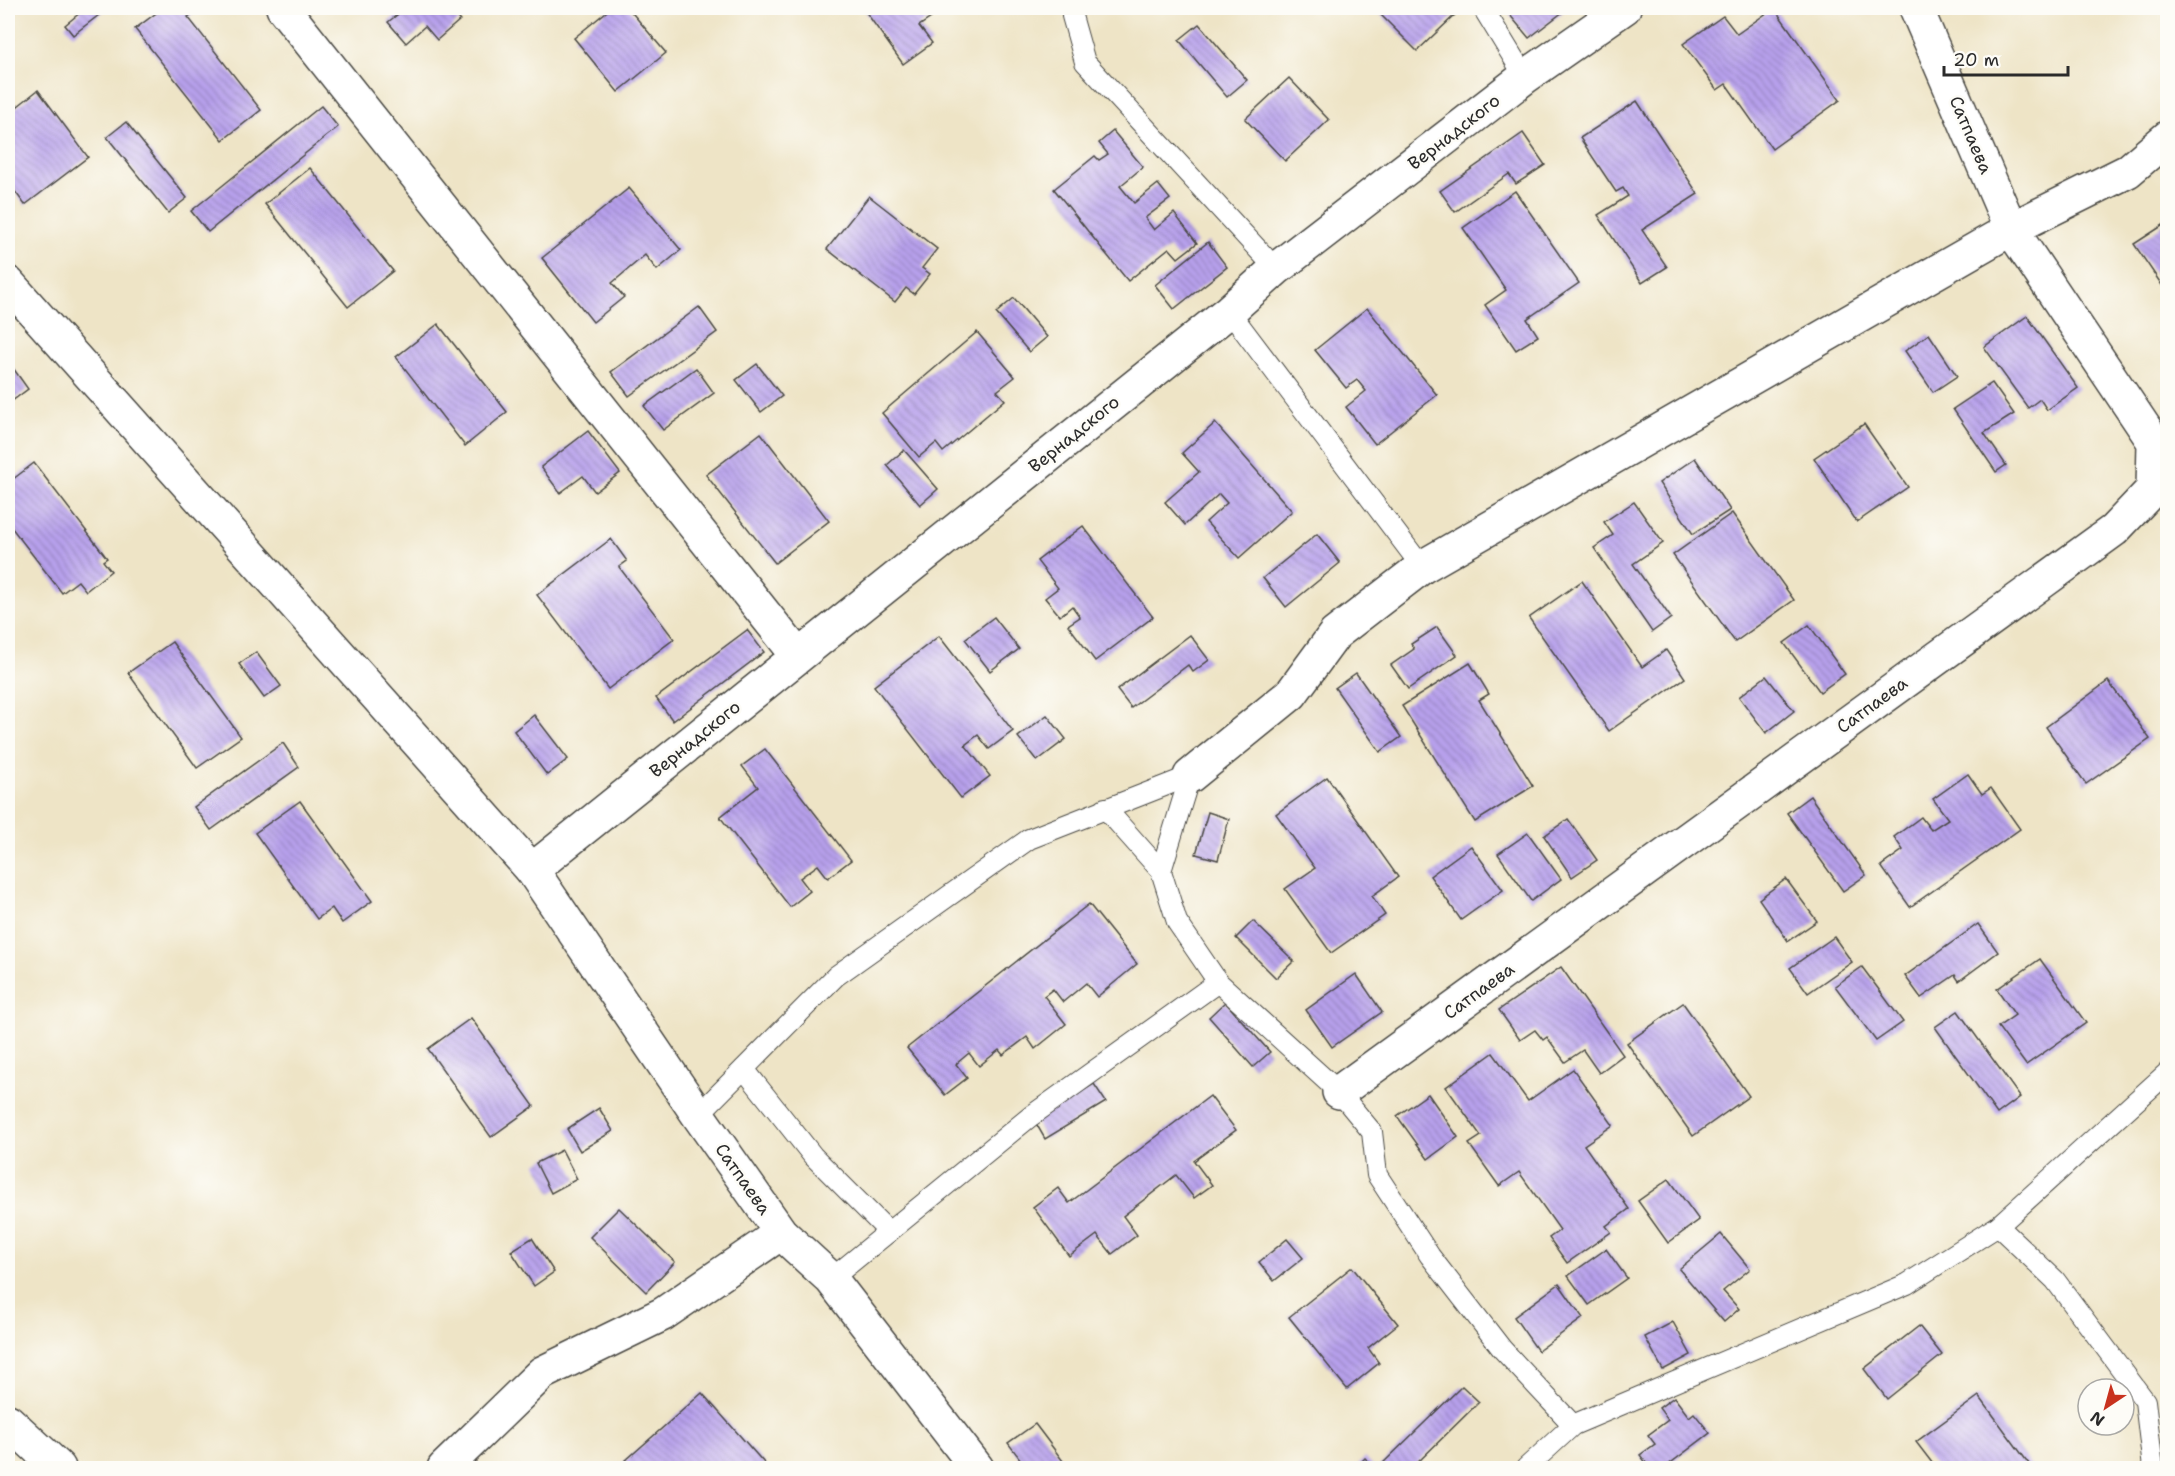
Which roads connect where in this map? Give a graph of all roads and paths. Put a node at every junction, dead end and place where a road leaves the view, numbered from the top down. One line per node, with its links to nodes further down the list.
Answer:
1 (283, 8): 13 (street)
2 (1074, 8): 9 (lane)
3 (1483, 8): 6 (lane)
4 (1624, 8): 6 (street, Вернадского)
5 (1916, 8): 8 (street, Сатпаева)
6 (1525, 77): 9 (street, Вернадского)
7 (2168, 137): 8 (street)
8 (2011, 229): 12 (street); 21 (street, Сатпаева)
9 (1276, 269): 11 (street, Вернадского)
10 (8, 283): 16 (street, Сатпаева)
11 (1228, 311): 12 (lane); 13 (street, Вернадского)
12 (1422, 567): 14 (street)
13 (798, 656): 16 (street, Вернадского)
14 (1190, 776): 15 (lane); 17 (lane)
15 (1105, 808): 17 (lane); 19 (lane)
16 (532, 870): 22 (street, Сатпаева)
17 (1161, 871): 18 (lane)
18 (1218, 982): 21 (lane); 24 (lane)
19 (744, 1069): 22 (lane); 24 (lane)
20 (2168, 1072): 23 (lane)
21 (1340, 1092): 28 (lane)
22 (698, 1115): 25 (street, Сатпаева)
23 (1998, 1226): 28 (lane); 33 (lane)
24 (889, 1232): 26 (lane)
25 (781, 1233): 26 (street, Сатпаева); 30 (street)
26 (831, 1279): 31 (street, Сатпаева)
27 (8, 1421): 29 (street)
28 (1573, 1425): 32 (lane)
29 (59, 1468)
30 (444, 1468)
31 (977, 1468)
32 (1526, 1468)
33 (2153, 1468)

